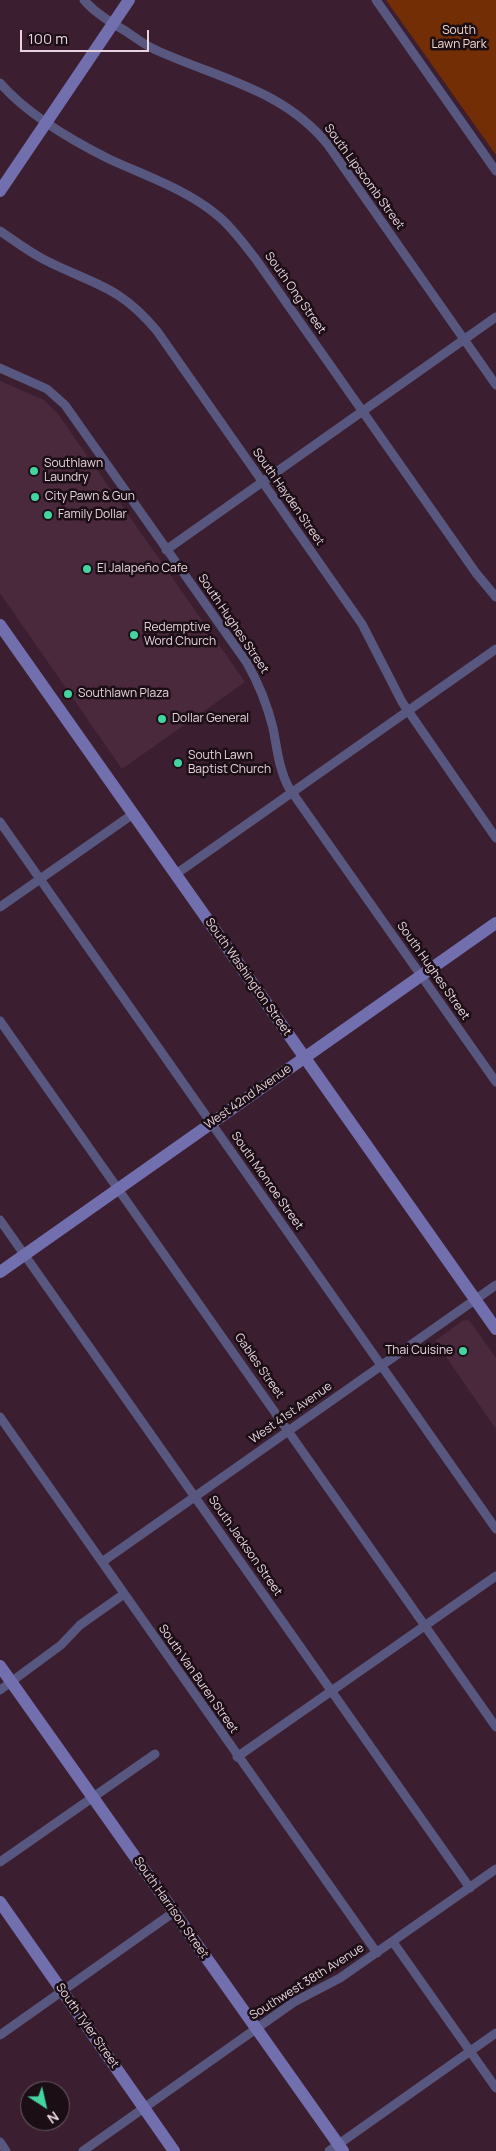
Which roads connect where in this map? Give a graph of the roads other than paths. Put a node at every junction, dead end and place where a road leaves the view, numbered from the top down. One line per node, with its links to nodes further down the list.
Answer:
1 (84, 0): 4 (street, South Lipscomb Street)
2 (128, 0): 4 (main road)
3 (376, 0): 7 (street)
4 (113, 23): 6 (main road); 11 (street, South Lipscomb Street)
5 (0, 83): 6 (street, South Ong Street)
6 (46, 122): 8 (main road); 14 (street, South Ong Street)
7 (496, 171)
8 (0, 191)
9 (0, 231): 15 (street, South Hayden Street)
10 (496, 317): 11 (street)
11 (465, 340): 13 (street, South Lipscomb Street); 14 (street)
12 (0, 368): 16 (street, South Hughes Street)
13 (496, 385)
14 (363, 412): 15 (street); 17 (street, South Ong Street)
15 (263, 482): 16 (street); 20 (street, South Hayden Street)
16 (166, 550): 21 (street, South Hughes Street)
17 (496, 597)
18 (0, 625): 22 (main road, South Washington Street)
19 (496, 649): 20 (street)
20 (407, 711): 21 (street); 24 (street, South Hayden Street)
21 (292, 792): 25 (street); 29 (street, South Hughes Street)
22 (133, 814): 25 (main road, South Washington Street); 26 (street)
23 (0, 822): 26 (street, South Monroe Street)
24 (496, 838)
25 (176, 874): 31 (main road, South Washington Street)
26 (40, 879): 27 (street); 33 (street, South Monroe Street)
27 (0, 908)
28 (496, 923): 29 (main road, West 42nd Avenue)
29 (422, 975): 31 (main road, West 42nd Avenue); 32 (street, South Hughes Street)
30 (0, 1021): 34 (street, Gables Street)
31 (304, 1057): 33 (main road, West 42nd Avenue); 39 (main road, South Washington Street)
32 (496, 1082)
33 (211, 1123): 34 (main road, West 42nd Avenue); 41 (street, South Monroe Street)
34 (118, 1189): 36 (main road, West 42nd Avenue); 43 (street, Gables Street)
35 (0, 1220): 36 (street, South Jackson Street)
36 (24, 1255): 37 (main road, West 42nd Avenue); 44 (street, South Jackson Street)
37 (0, 1272)
38 (496, 1286): 39 (street, West 41st Avenue)
39 (475, 1300): 40 (main road, South Washington Street); 41 (street, West 41st Avenue)
40 (496, 1329)
41 (381, 1365): 43 (street, West 41st Avenue); 45 (street, South Monroe Street)
42 (0, 1417): 46 (street, South Van Buren Street)
43 (289, 1431): 44 (street, West 41st Avenue); 49 (street, Gables Street)
44 (195, 1496): 46 (street, West 41st Avenue); 53 (street, South Jackson Street)
45 (496, 1529)
46 (102, 1562): 48 (street, South Van Buren Street)
47 (496, 1576): 49 (street)
48 (124, 1594): 51 (street); 56 (street, South Van Buren Street)
49 (426, 1626): 53 (street); 54 (street, Gables Street)
50 (0, 1666): 51 (main road, South Harrison Street)
51 (11, 1682): 52 (street); 57 (main road, South Harrison Street)
52 (0, 1690)
53 (332, 1691): 56 (street); 60 (street, South Jackson Street)
54 (496, 1727)
55 (155, 1754): 57 (street)
56 (237, 1757): 64 (street, South Van Buren Street)
57 (93, 1798): 58 (street); 62 (main road, South Harrison Street)
58 (0, 1862)
59 (496, 1869): 60 (street, Southwest 38th Avenue)
60 (470, 1888): 63 (street, Southwest 38th Avenue)
61 (0, 1902): 65 (main road, South Tyler Street)
62 (174, 1912): 65 (street); 66 (main road, South Harrison Street)
63 (393, 1942): 64 (street, Southwest 38th Avenue); 69 (street)
64 (377, 1953): 66 (street, Southwest 38th Avenue)
65 (63, 1991): 68 (street); 71 (main road, South Tyler Street)
66 (256, 2029): 71 (street, Southwest 38th Avenue); 73 (main road, South Harrison Street)
67 (496, 2033): 69 (street)
68 (0, 2035)
69 (470, 2051): 70 (street); 73 (street)
70 (496, 2088)
71 (144, 2108): 75 (street, Southwest 38th Avenue); 76 (main road, South Tyler Street)
72 (0, 2142): 74 (street)
73 (336, 2149)
74 (6, 2151)
75 (83, 2151)
76 (174, 2151)

